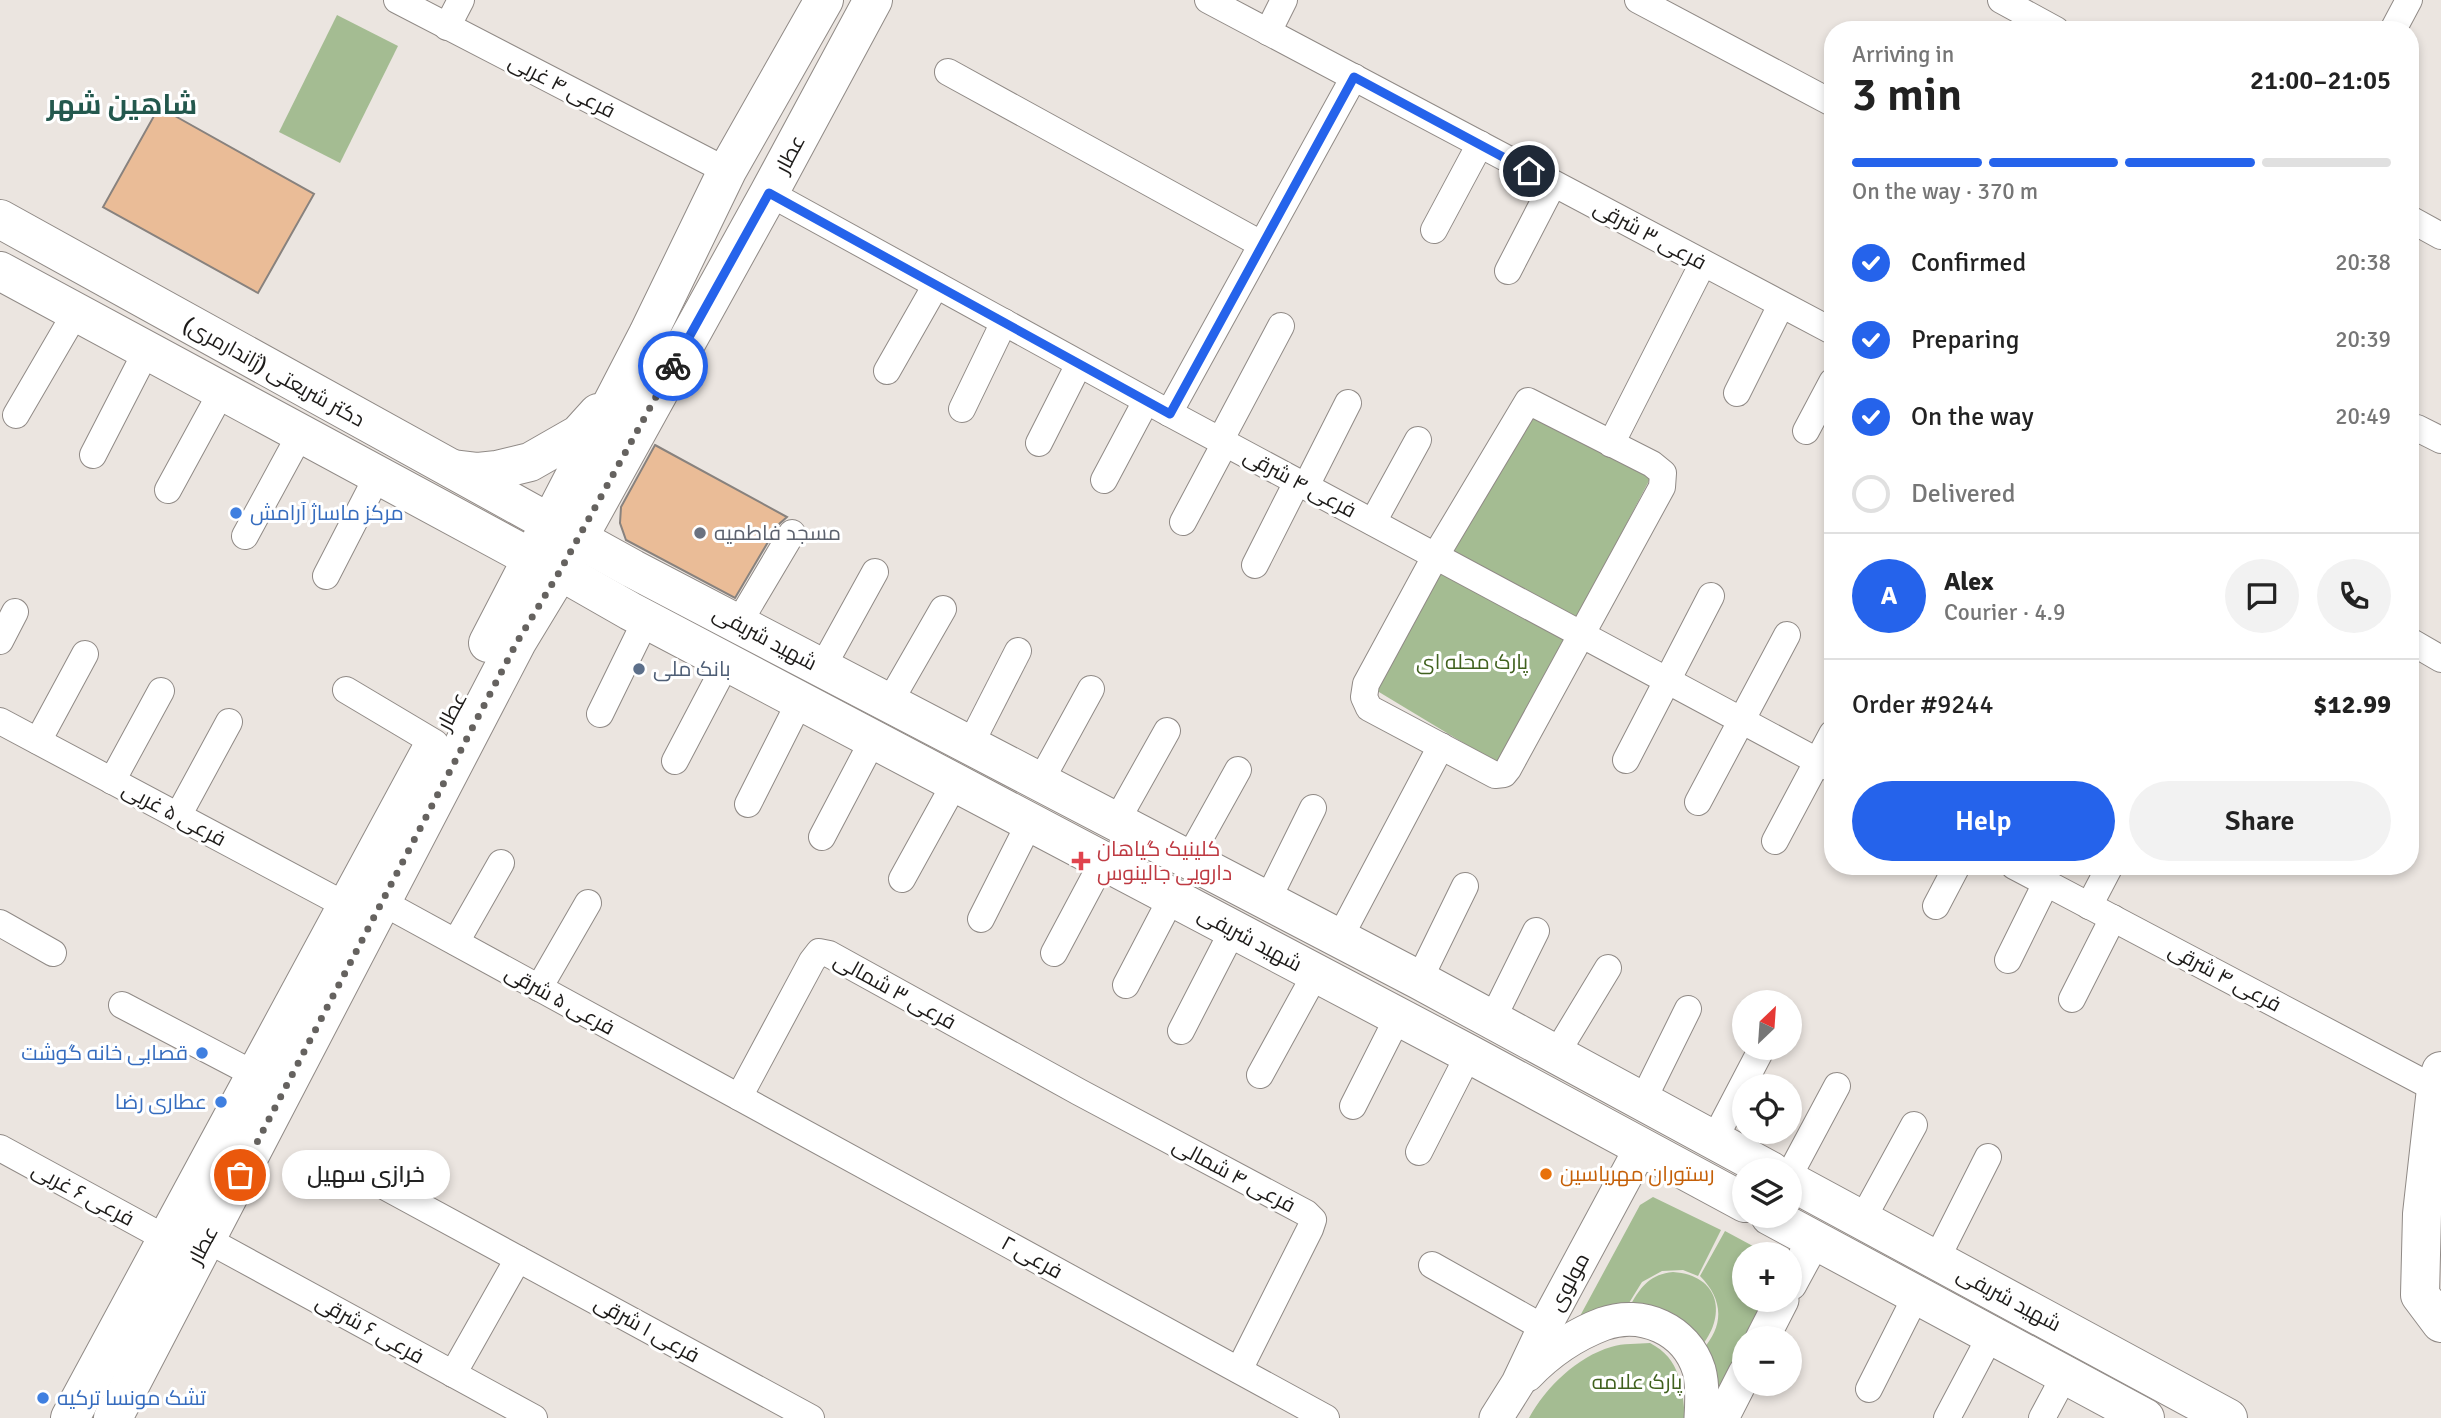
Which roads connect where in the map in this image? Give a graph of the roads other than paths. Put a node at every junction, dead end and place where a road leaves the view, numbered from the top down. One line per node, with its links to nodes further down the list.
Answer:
1 (397, 0): 10 (street, فرعی ۴ غربی)
2 (461, 0): 10 (street)
3 (1208, 0): 11 (street, فرعی ۳ شرقی)
4 (1284, 0): 11 (street)
5 (1638, 0): 14 (street)
6 (821, 4): 8 (main road); 16 (main road, عطار)
7 (2010, 13): 9 (street)
8 (864, 15): 18 (main road, عطار)
9 (2032, 21)
10 (447, 27): 16 (street, فرعی ۴ غربی)
11 (1268, 32): 13 (street, فرعی ۳ شرقی)
12 (948, 72): 23 (street)
13 (1354, 77): 15 (street, فرعی ۳ شرقی); 23 (street)
14 (1824, 99)
15 (1480, 144): 17 (street, فرعی ۳ شرقی); 21 (street)
16 (727, 171): 33 (main road, عطار)
17 (1553, 184): 24 (street, فرعی ۳ شرقی); 26 (street)
18 (769, 193): 27 (street, فرعی ۴ شرقی); 60 (main road, عطار)
19 (0, 219): 45 (main road, دکتر شریعتی (ژاندارمری))
20 (2419, 224): 22 (street)
21 (1434, 230)
22 (2441, 236)
23 (1261, 244): 43 (street)
24 (1703, 263): 28 (street, فرعی ۳ شرقی); 53 (street)
25 (0, 271): 29 (main road, دکتر شریعتی (ژاندارمری))
26 (1508, 271)
27 (936, 285): 30 (street, فرعی ۴ شرقی); 36 (street)
28 (1782, 304): 32 (street, فرعی ۳ شرقی); 38 (street)
29 (76, 312): 34 (main road, دکتر شریعتی (ژاندارمری)); 44 (street)
30 (1004, 322): 35 (street, فرعی ۴ شرقی); 42 (street)
31 (1281, 326): 51 (street)
32 (1824, 327)
33 (648, 334): 55 (main road); 64 (main road, عطار)
34 (147, 350): 37 (main road, دکتر شریعتی (ژاندارمری)); 54 (street)
35 (1079, 364): 40 (street, فرعی ۴ شرقی); 52 (street)
36 (887, 371)
37 (222, 391): 48 (main road, دکتر شریعتی (ژاندارمری)); 59 (street)
38 (1737, 393)
39 (1824, 397): 47 (street)
40 (1146, 401): 43 (street, فرعی ۴ شرقی); 57 (street)
41 (1348, 403): 58 (street)
42 (962, 409)
43 (1170, 414): 51 (street, فرعی ۴ شرقی)
44 (16, 415)
45 (377, 429): 55 (main road, دکتر شریعتی (ژاندارمری)); 56 (main road)
46 (2419, 429): 50 (street)
47 (1806, 431)
48 (300, 433): 56 (main road, دکتر شریعتی (ژاندارمری)); 66 (street)
49 (1418, 440): 62 (street)
50 (2441, 440)
51 (1222, 442): 58 (street, فرعی ۴ شرقی); 61 (street)
52 (1039, 443)
53 (1611, 444): 67 (street); 78 (street)
54 (93, 455)
55 (450, 469): 64 (main road, دکتر شریعتی (ژاندارمری))
56 (368, 470): 63 (main road, دکتر شریعتی (ژاندارمری)); 72 (street)
57 (1104, 480)
58 (1301, 484): 62 (street, فرعی ۴ شرقی); 69 (street)
59 (168, 490)
60 (599, 500): 64 (main road, عطار); 70 (main road)
61 (1183, 522)
62 (1373, 522): 67 (street, فرعی ۴ شرقی)
63 (473, 527): 68 (main road, دکتر شریعتی (ژاندارمری)); 80 (main road)
64 (564, 529): 68 (main road, عطار); 70 (main road, شهید شریفی)
65 (792, 533): 77 (street)
66 (245, 536)
67 (1436, 555): 78 (street, فرعی ۴ شرقی); 103 (street)
68 (546, 565): 76 (main road, شهید شریفی); 80 (main road, عطار)
69 (1255, 565)
70 (634, 569): 77 (main road, شهید شریفی)
71 (875, 572): 87 (street)
72 (326, 576)
73 (1711, 596): 88 (street)
74 (943, 609): 93 (street)
75 (15, 612): 81 (street)
76 (638, 615): 80 (main road); 86 (main road, شهید شریفی); 94 (street)
77 (738, 624): 87 (main road, شهید شریفی)
78 (1581, 633): 88 (street, فرعی ۴ شرقی); 103 (street)
79 (1787, 635): 95 (street)
80 (505, 638): 101 (main road, عطار); 132 (main road, عطار)
81 (0, 641)
82 (2419, 646): 85 (street)
83 (1018, 651): 102 (street)
84 (85, 654): 100 (street)
85 (2441, 659)
86 (727, 662): 92 (main road, شهید شریفی); 105 (street)
87 (822, 668): 93 (main road, شهید شریفی)
88 (1667, 680): 95 (street, فرعی ۴ شرقی); 104 (street)
89 (1091, 689): 110 (street)
90 (346, 690): 101 (street)
91 (161, 691): 109 (street)
92 (800, 701): 99 (main road, شهید شریفی); 113 (street)
93 (889, 703): 102 (main road, شهید شریفی)
94 (600, 714)
95 (1741, 720): 106 (street, فرعی ۴ شرقی); 112 (street)
96 (0, 721): 100 (street, فرعی ۵ غربی)
97 (229, 722): 115 (street)
98 (1167, 731): 117 (street)
99 (873, 740): 111 (main road, شهید شریفی); 118 (street)
100 (38, 741): 109 (street, فرعی ۵ غربی)
101 (435, 743): 132 (main road, عطار)
102 (970, 745): 110 (main road, شهید شریفی)
103 (1441, 746): 140 (street)
104 (1626, 760)
105 (675, 761)
106 (1824, 764)
107 (1824, 767): 119 (street)
108 (1238, 769): 120 (street)
109 (112, 780): 115 (street, فرعی ۵ غربی)
110 (1040, 782): 117 (main road, شهید شریفی)
111 (955, 783): 116 (main road, شهید شریفی); 126 (street)
112 (1698, 802)
113 (748, 804)
114 (1314, 808): 130 (street)
115 (178, 816): 132 (street, فرعی ۵ غربی)
116 (1030, 822): 121 (main road, شهید شریفی); 136 (street)
117 (1116, 822): 120 (main road, شهید شریفی)
118 (822, 837)
119 (1775, 841)
120 (1188, 860): 130 (main road, شهید شریفی)
121 (1103, 861): 129 (main road, شهید شریفی); 143 (street)
122 (501, 863): 141 (street)
123 (1952, 875): 133 (street)
124 (2031, 875): 127 (street, فرعی ۴ شرقی)
125 (2105, 875): 134 (street)
126 (902, 878)
127 (2046, 883): 134 (street, فرعی ۴ شرقی); 144 (street)
128 (1465, 886): 146 (street)
129 (1172, 897): 138 (main road, شهید شریفی); 148 (street)
130 (1267, 901): 140 (main road, شهید شریفی)
131 (588, 903): 149 (street)
132 (365, 904): 141 (street, فرعی ۵ شرقی); 161 (main road, عطار)
133 (1936, 906)
134 (2089, 906): 135 (street, فرعی ۴ شرقی)
135 (2113, 918): 150 (street); 160 (street, فرعی ۴ شرقی)
136 (981, 919)
137 (0, 923): 142 (street)
138 (1233, 930): 147 (main road, شهید شریفی); 155 (street)
139 (1536, 930): 154 (street)
140 (1339, 939): 146 (main road, شهید شریفی)
141 (456, 942): 149 (street, فرعی ۵ شرقی)
142 (53, 953)
143 (1054, 953)
144 (2008, 960)
145 (1608, 968): 157 (street)
146 (1404, 972): 152 (main road); 154 (main road, شهید شریفی)
147 (1316, 973): 152 (main road, شهید شریفی); 159 (street)
148 (1126, 985)
149 (540, 988): 164 (street, فرعی ۵ شرقی)
150 (2073, 999)
151 (122, 1004): 161 (street)
152 (1383, 1009): 156 (main road, شهید شریفی); 166 (street)
153 (1688, 1009): 165 (street)
154 (1492, 1020): 157 (main road, شهید شریفی)
155 (1181, 1031)
156 (1469, 1054): 169 (main road, شهید شریفی); 171 (street)
157 (1556, 1054): 165 (main road, شهید شریفی)
158 (1756, 1060): 168 (street)
159 (1260, 1075)
160 (2439, 1080): 188 (main road)
161 (270, 1082): 180 (main road, عطار); 181 (main road, عطار)
162 (1837, 1086): 174 (street)
163 (1079, 1092): 164 (street, فرعی ۳ شمالی); 191 (street, فرعی ۴ شمالی)
164 (739, 1097): 191 (street, فرعی ۲)
165 (1643, 1100): 168 (main road, شهید شریفی)
166 (1353, 1106)
167 (1914, 1125): 178 (street)
168 (1714, 1140): 173 (main road, شهید شریفی)
169 (1642, 1146): 177 (main road, شهید شریفی); 189 (street, مولوی)
170 (0, 1148): 180 (street, فرعی ۶ غربی)
171 (1419, 1152)
172 (1988, 1157): 184 (street)
173 (1747, 1158)
174 (1799, 1158)
175 (347, 1166): 183 (street, فرعی ۱ شرقی)
176 (1802, 1187): 178 (main road, شهید شریفی)
177 (1732, 1196)
178 (1863, 1220): 184 (main road, شهید شریفی)
179 (1792, 1228): 182 (main road, شهید شریفی)
180 (167, 1239): 198 (main road, عطار)
181 (206, 1239): 192 (street, فرعی ۶ شرقی); 199 (main road, عطار)
182 (1814, 1240): 185 (street); 187 (main road, شهید شریفی)
183 (518, 1259): 192 (street); 201 (street, فرعی ۱ شرقی)
184 (1936, 1260): 208 (main road, شهید شریفی)
185 (1802, 1262)
186 (1432, 1265): 189 (street)
187 (1916, 1296): 190 (main road, شهید شریفی); 195 (street)
188 (2441, 1323)
189 (1544, 1328): 194 (street, مولوی)
190 (1991, 1335): 193 (main road, شهید شریفی); 206 (street)
191 (1239, 1370): 202 (street, فرعی ۲)
192 (453, 1374): 200 (street, فرعی ۶ شرقی)
193 (2064, 1375): 197 (main road, شهید شریفی); 207 (street)
194 (1517, 1384): 203 (street, مولوی); 204 (street)
195 (1869, 1389)
196 (1733, 1396): 205 (street)
197 (2140, 1417)
198 (70, 1418)
199 (113, 1418)
200 (534, 1418)
201 (811, 1418)
202 (1325, 1418)
203 (1496, 1418)
204 (1701, 1418)
205 (1722, 1418)
206 (1947, 1418)
207 (2042, 1418)
208 (2228, 1418)

